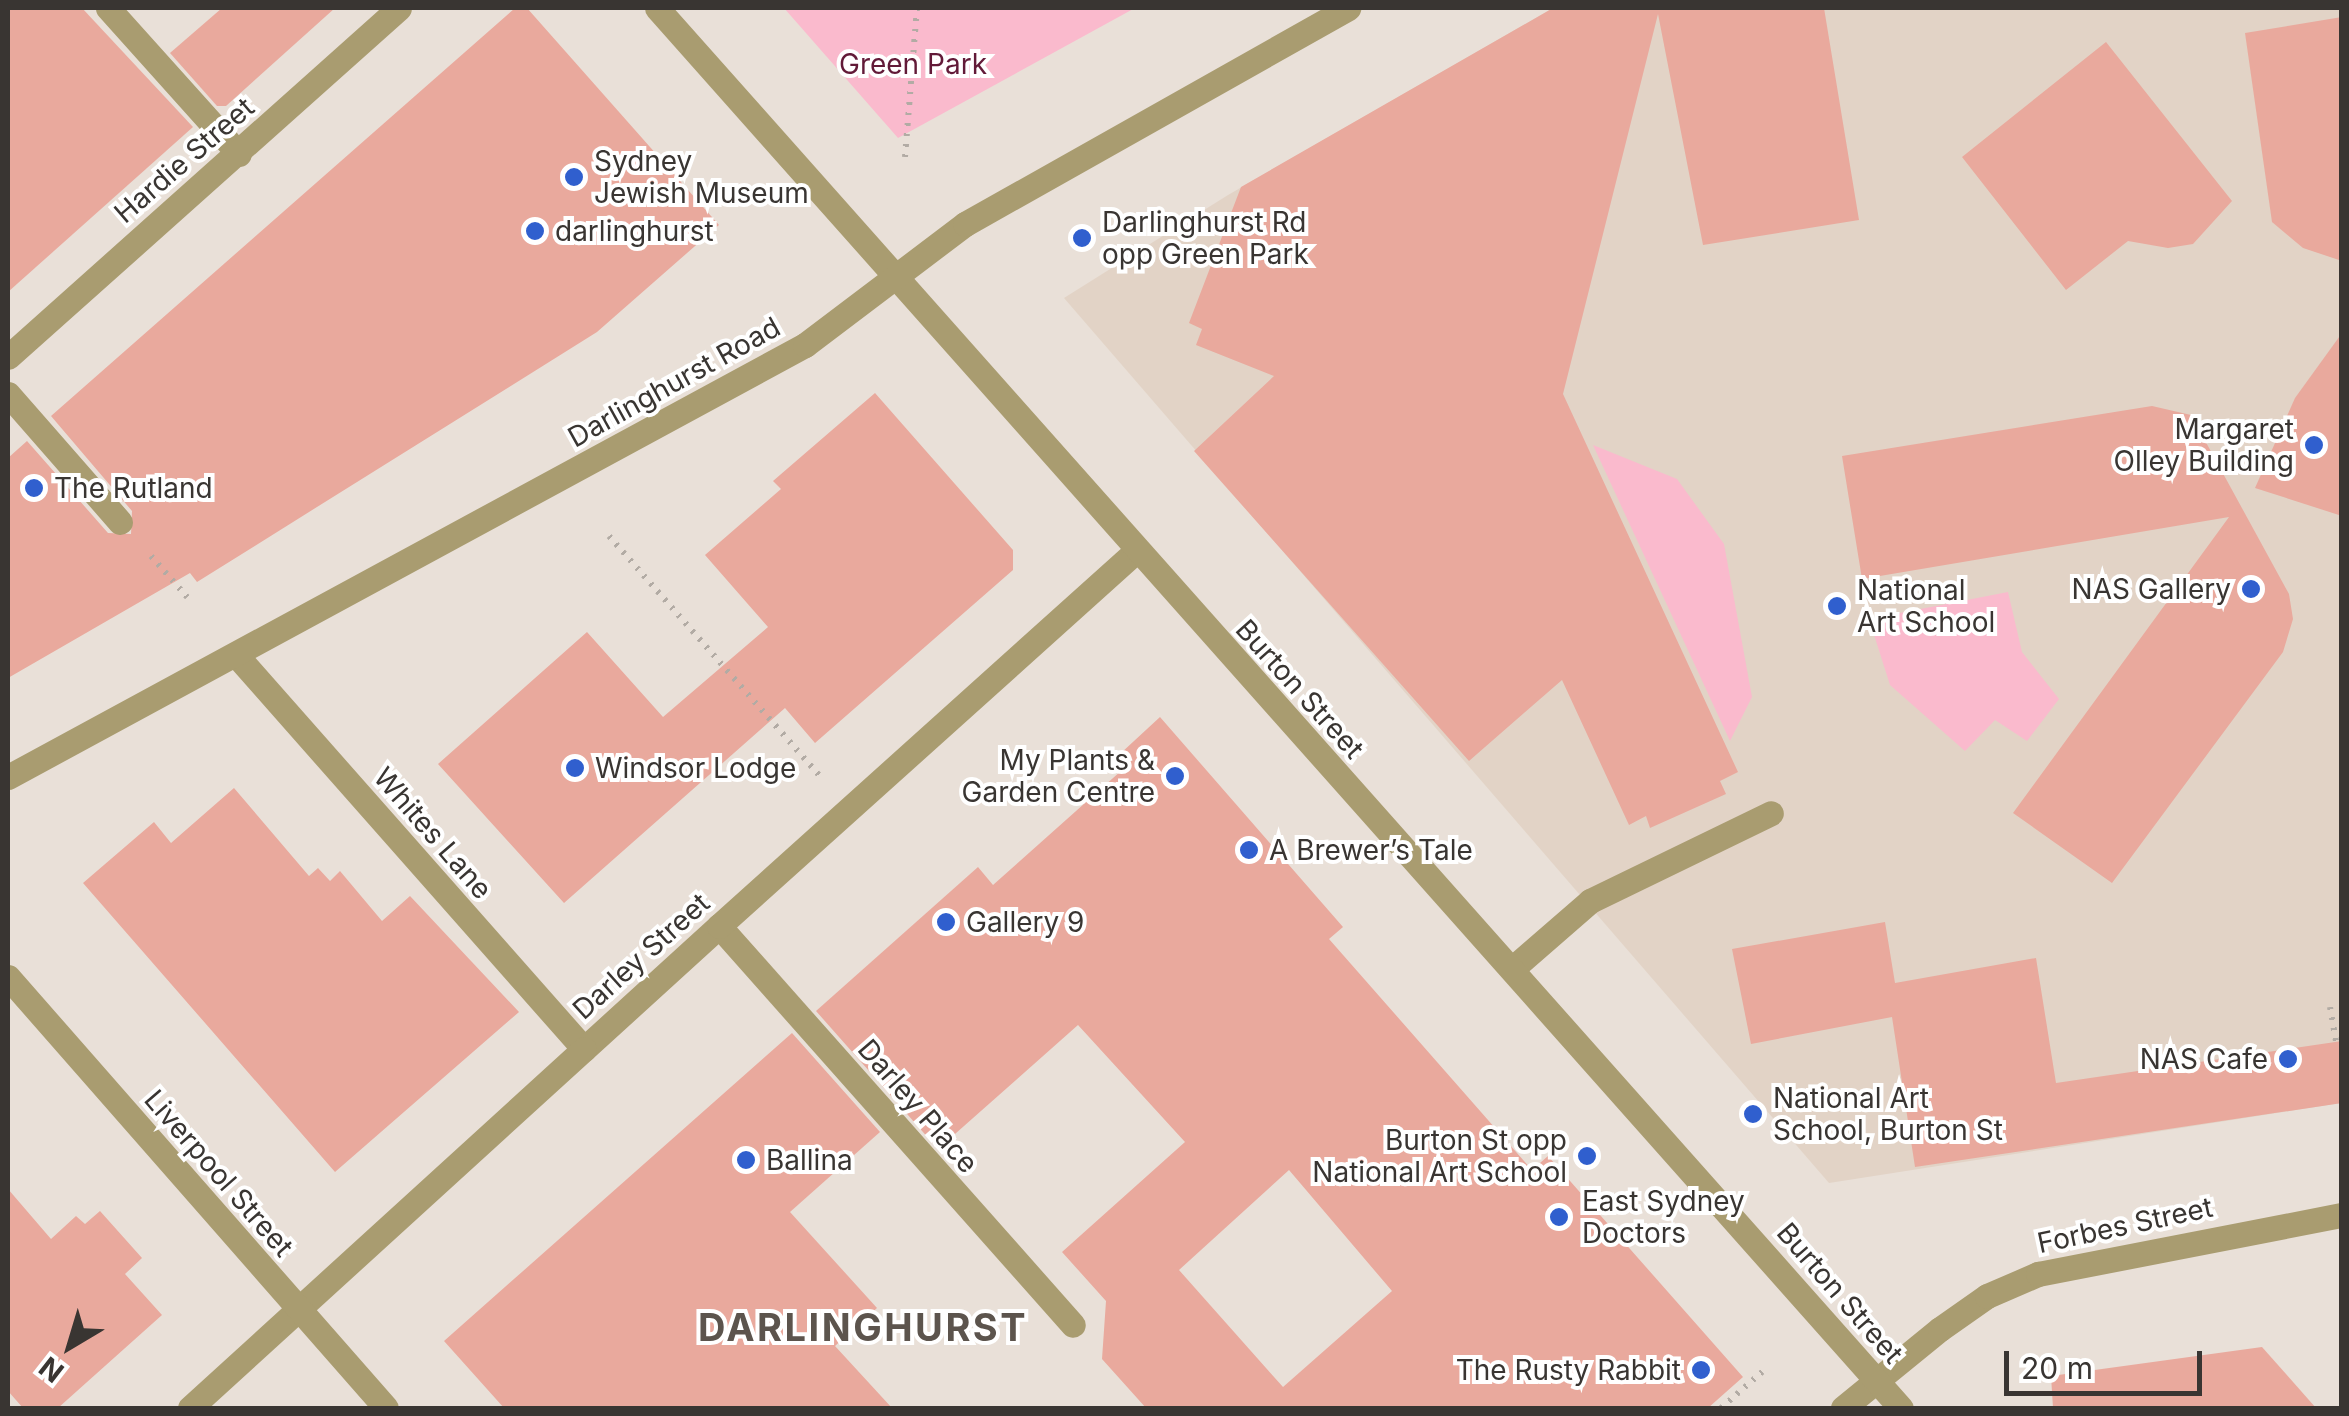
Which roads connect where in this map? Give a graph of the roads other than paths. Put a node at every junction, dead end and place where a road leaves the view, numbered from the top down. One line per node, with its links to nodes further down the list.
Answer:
1 (108, 8): 5 (street)
2 (399, 8): 5 (street, Hardie Street)
3 (657, 8): 6 (street, Burton Street)
4 (1348, 8): 6 (street, Darlinghurst Road)
5 (239, 154): 7 (street, Hardie Street)
6 (897, 280): 10 (street, Burton Street); 11 (street, Darlinghurst Road)
7 (8, 357)
8 (8, 394): 9 (street)
9 (120, 522)
10 (1135, 552): 14 (street, Darley Street); 15 (street, Burton Street)
11 (238, 656): 12 (street, Darlinghurst Road); 17 (street, Whites Lane)
12 (8, 777)
13 (1771, 813): 15 (street)
14 (720, 926): 17 (street, Darley Street); 20 (street, Darley Place)
15 (1514, 968): 21 (street, Burton Street)
16 (8, 977): 19 (street, Liverpool Street)
17 (584, 1049): 19 (street, Darley Street)
18 (2342, 1216): 21 (street, Forbes Street)
19 (297, 1307): 22 (street, Darley Street); 23 (street, Liverpool Street)
20 (1072, 1325)
21 (1877, 1381): 24 (street, Forbes Street); 25 (street, Burton Street)
22 (190, 1408)
23 (386, 1408)
24 (1843, 1408)
25 (1902, 1408)

